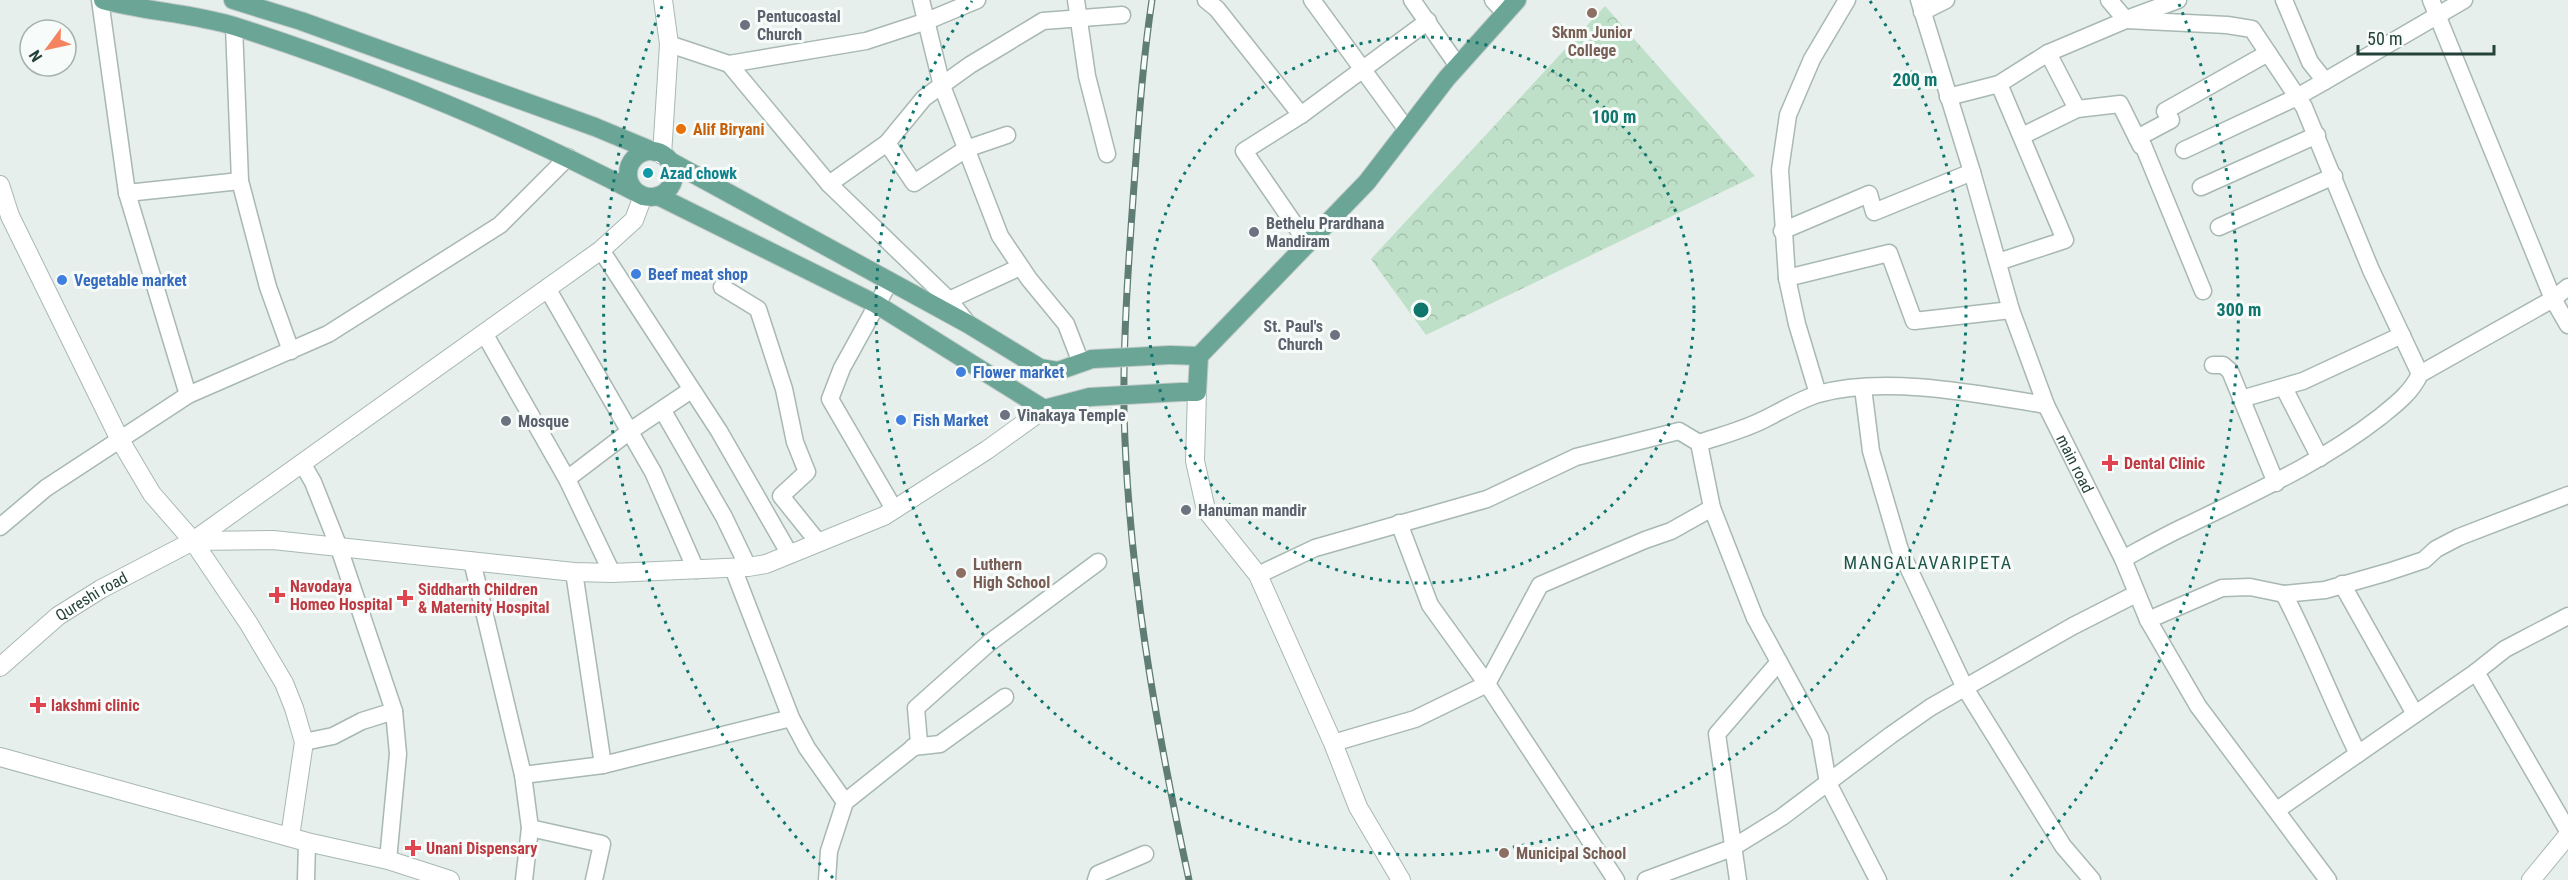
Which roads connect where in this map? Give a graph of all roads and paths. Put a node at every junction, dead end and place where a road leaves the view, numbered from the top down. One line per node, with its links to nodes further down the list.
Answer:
1 (233, 0): 48 (main road)
2 (663, 0): 26 (street)
3 (921, 0): 23 (street)
4 (977, 0): 23 (street)
5 (1076, 0): 20 (street)
6 (1206, 0): 38 (street)
7 (1312, 0): 31 (street)
8 (1412, 0): 24 (street)
9 (1847, 0): 60 (street)
10 (1946, 0): 18 (street)
11 (2109, 0): 22 (street)
12 (2178, 0): 22 (street)
13 (2284, 0): 32 (street)
14 (2431, 0): 21 (street)
15 (2464, 0): 21 (street)
16 (108, 1): 25 (main road); 56 (street)
17 (1505, 4): 30 (main road)
18 (1920, 6): 35 (street, main road)
19 (1122, 15): 20 (street)
20 (1080, 17): 34 (street); 47 (street)
21 (2438, 17): 32 (street); 71 (street)
22 (2126, 20): 27 (street); 28 (street)
23 (927, 21): 29 (street); 34 (street)
24 (1428, 21): 30 (street); 31 (street)
25 (234, 26): 49 (main road); 52 (street)
26 (669, 44): 29 (street); 48 (street)
27 (2048, 53): 33 (street); 37 (street)
28 (2268, 53): 36 (street); 44 (street)
29 (729, 64): 53 (street)
30 (1458, 66): 39 (main road)
31 (1363, 68): 38 (street); 39 (street)
32 (2325, 81): 36 (street)
33 (1999, 84): 35 (street); 42 (street)
34 (942, 86): 43 (street); 45 (street)
35 (1948, 97): 50 (street, main road)
36 (2297, 97): 41 (street); 46 (street)
37 (2077, 109): 42 (street); 44 (street)
38 (1301, 115): 61 (street)
39 (1407, 130): 61 (main road)
40 (1007, 135): 45 (street)
41 (2316, 135): 51 (street); 55 (street)
42 (2022, 136): 63 (street)
43 (887, 142): 45 (street); 53 (street)
44 (2140, 143): 70 (street)
45 (966, 149): 64 (street)
46 (2184, 150)
47 (1107, 154)
48 (662, 156): 57 (main road); 57 (main road); 66 (main road)
49 (568, 157): 57 (main road); 79 (street)
50 (1972, 172): 60 (street); 63 (street, main road)
51 (2334, 176): 59 (street); 78 (street)
52 (240, 181): 56 (street); 79 (street)
53 (829, 184): 72 (street)
54 (0, 185): 58 (street)
55 (2201, 187)
56 (128, 193): 89 (street)
57 (651, 196): 62 (street, Qureshi road); 73 (main road)
58 (5, 217): 95 (street)
59 (2219, 227)
60 (1782, 231): 65 (street)
61 (1308, 244): 80 (main road)
62 (601, 250): 69 (street, Qureshi road); 86 (street)
63 (1998, 262): 74 (street, main road)
64 (1020, 267): 72 (street); 81 (street)
65 (1787, 278): 74 (street); 88 (street)
66 (890, 281): 73 (street); 75 (main road)
67 (722, 287): 107 (street)
68 (2568, 287): 71 (street)
69 (547, 288): 77 (street, Qureshi road); 94 (street)
70 (2203, 291)
71 (2553, 299): 76 (street); 83 (street)
72 (950, 300): 75 (street)
73 (876, 304): 92 (main road); 103 (street)
74 (2011, 310): 91 (street, main road)
75 (968, 324): 81 (main road)
76 (2568, 325)
77 (484, 333): 98 (street, Qureshi road); 99 (street)
78 (2402, 336): 83 (street); 85 (street)
79 (291, 351): 89 (street)
80 (1199, 356): 81 (main road, bridge); 87 (main road)
81 (1086, 361)
82 (2214, 364): 90 (street)
83 (2420, 374): 97 (street)
84 (1863, 388): 88 (street); 91 (street); 127 (street)
85 (2284, 388): 90 (street); 97 (street)
86 (691, 390): 93 (street); 109 (street)
87 (1189, 392): 92 (main road, bridge); 117 (street)
88 (1818, 394): 96 (street)
89 (188, 395): 95 (street)
90 (2241, 399): 100 (street)
91 (2046, 405): 110 (street, main road)
92 (1044, 409): 103 (street)
93 (663, 411): 94 (street); 113 (street)
94 (630, 431): 99 (street); 114 (street)
95 (120, 440): 105 (street); 106 (street)
96 (1699, 443): 102 (street); 104 (street)
97 (2320, 458): 100 (street)
98 (302, 463): 106 (street, Qureshi road); 108 (street)
99 (567, 479): 116 (street)
100 (2276, 483): 110 (street)
101 (2568, 495): 118 (street)
102 (1712, 508): 123 (street); 126 (street)
103 (894, 509): 107 (street)
104 (1399, 523): 117 (street); 126 (street)
105 (0, 527)
106 (193, 541): 108 (street); 124 (street, Qureshi road); 132 (street)
107 (818, 542): 109 (street)
108 (338, 545): 111 (street); 129 (street)
109 (789, 553): 113 (street)
110 (2123, 559): 119 (street, main road)
111 (472, 561): 115 (street); 138 (street)
112 (1098, 562): 134 (street)
113 (740, 567): 114 (street); 131 (street)
114 (696, 570): 116 (street)
115 (574, 572): 116 (street); 137 (street)
116 (612, 573)
117 (1258, 575): 133 (street)
118 (2342, 584): 120 (street); 130 (street)
119 (2136, 594): 122 (street, main road); 127 (street)
120 (2284, 594): 122 (street); 135 (street)
121 (2568, 616): 125 (street)
122 (2148, 620): 141 (street, main road)
123 (1779, 662): 139 (street); 145 (street)
124 (0, 667)
125 (2476, 672): 130 (street); 143 (street)
126 (1487, 684): 133 (street); 155 (street)
127 (1965, 687): 139 (street); 159 (street)
128 (1005, 697): 134 (street)
129 (394, 711): 132 (street); 147 (street)
130 (2415, 714): 135 (street)
131 (790, 718): 137 (street); 140 (street)
132 (304, 742): 144 (street)
133 (1333, 743): 154 (street)
134 (914, 747): 140 (street)
135 (2358, 754): 141 (street)
136 (0, 757): 144 (street)
137 (603, 765): 138 (street)
138 (523, 775): 142 (street)
139 (1828, 783): 145 (street); 158 (street)
140 (845, 802): 152 (street)
141 (2277, 810): 160 (street, main road)
142 (530, 828): 150 (street); 151 (street)
143 (2568, 833): 161 (street)
144 (299, 840): 147 (street); 148 (street)
145 (1732, 848): 156 (street); 157 (street)
146 (1145, 854): 153 (street)
147 (388, 860): 149 (street)
148 (306, 880)
149 (450, 880)
150 (524, 880)
151 (594, 880)
152 (827, 880)
153 (1096, 880)
154 (1401, 880)
155 (1616, 880)
156 (1646, 880)
157 (1738, 880)
158 (1878, 880)
159 (2092, 880)
160 (2328, 880)
161 (2531, 880)

